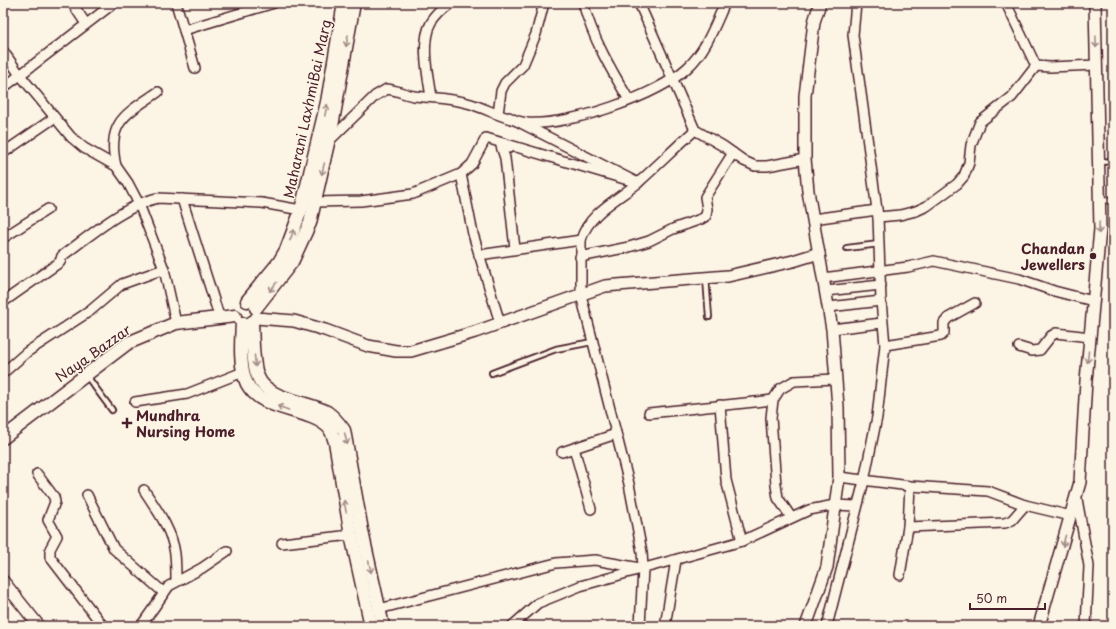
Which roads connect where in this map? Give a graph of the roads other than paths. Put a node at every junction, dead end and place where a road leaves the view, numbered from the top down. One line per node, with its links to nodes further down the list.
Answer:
1 (72, 3): 16 (street)
2 (114, 3): 16 (street)
3 (176, 3): 17 (street)
4 (274, 3): 17 (street)
5 (344, 3): 47 (main road, Maharani LaxhmiBai Marg, one-way to 5)
6 (354, 3): 32 (main road, one-way to 32)
7 (452, 3): 26 (street)
8 (544, 3): 28 (street)
9 (583, 3): 27 (street)
10 (639, 3): 23 (street)
11 (725, 3): 23 (street)
12 (820, 3): 35 (street)
13 (856, 3): 48 (street)
14 (1006, 3): 20 (street)
15 (1095, 3): 19 (street, one-way to 19)
16 (86, 24): 22 (street)
17 (184, 30): 21 (street)
18 (3, 52): 22 (street)
19 (1096, 65): 20 (street); 37 (street)
20 (1036, 66): 48 (street)
21 (195, 68)
22 (20, 75): 24 (street); 30 (street)
23 (672, 80): 27 (street); 31 (street)
24 (3, 88)
25 (158, 92): 38 (street)
26 (431, 98): 28 (street); 32 (street)
27 (629, 100): 29 (street)
28 (498, 114): 29 (street)
29 (508, 117): 40 (street)
30 (54, 118): 33 (street); 38 (street)
31 (695, 130): 34 (street); 40 (street)
32 (330, 140): 44 (main road, one-way to 44)
33 (3, 153)
34 (733, 153): 35 (street); 57 (street)
35 (805, 159): 49 (street)
36 (1113, 160): 37 (lane)
37 (1098, 162): 43 (street)
38 (116, 166): 45 (street)
39 (461, 174): 40 (street); 44 (street); 56 (street)
40 (638, 183): 51 (street); 54 (street)
41 (182, 199): 45 (street); 47 (street); 72 (street)
42 (1113, 200): 43 (lane)
43 (1099, 201): 66 (street, one-way to 66)
44 (315, 202): 70 (main road, one-way to 70)
45 (139, 204): 58 (street); 67 (street)
46 (48, 209): 50 (street)
47 (301, 210): 70 (main road, Maharani LaxhmiBai Marg, one-way to 47)
48 (877, 214): 49 (street); 52 (street)
49 (813, 220): 55 (street)
50 (3, 238)
51 (581, 240): 54 (street); 57 (street)
52 (879, 244): 53 (lane); 59 (street)
53 (847, 248)
54 (515, 249): 56 (street)
55 (819, 253): 60 (street); 61 (street)
56 (479, 255): 74 (street)
57 (580, 257): 64 (street)
58 (164, 269): 73 (street); 83 (street)
59 (880, 271): 61 (street); 62 (street); 66 (street)
60 (705, 276): 64 (street); 71 (lane)
61 (823, 278): 63 (street)
62 (881, 285): 63 (street); 65 (street)
63 (826, 292): 69 (street)
64 (581, 295): 74 (street); 78 (street)
65 (881, 301): 69 (street); 75 (street)
66 (1093, 301): 77 (street)
67 (3, 302)
68 (975, 303): 79 (street)
69 (829, 307): 76 (street)
70 (248, 315): 72 (main road, Naya Bazzar); 74 (street); 81 (main road); 119 (main road, one-way to 119)
71 (709, 317)
72 (220, 319): 73 (main road, Naya Bazzar)
73 (176, 323): 84 (main road, Naya Bazzar)
74 (500, 323)
75 (882, 323): 76 (street); 79 (street)
76 (832, 329): 85 (street)
77 (1090, 336): 80 (street); 101 (street, one-way to 101)
78 (592, 342): 82 (lane); 91 (street)
79 (885, 345): 97 (street)
80 (1018, 346)
81 (243, 372): 87 (street); 109 (main road, one-way to 81)
82 (492, 372)
83 (3, 373)
84 (86, 374): 89 (lane); 92 (main road, Naya Bazzar)
85 (835, 379): 86 (street); 96 (street)
86 (773, 400): 88 (street); 107 (street)
87 (135, 402)
88 (720, 405): 90 (street); 110 (street)
89 (112, 410)
90 (649, 413)
91 (616, 434): 93 (street); 114 (street)
92 (3, 438)
93 (574, 448): 94 (street); 105 (street)
94 (562, 452)
95 (37, 474): 121 (street)
96 (839, 477): 97 (street); 102 (street)
97 (864, 481): 98 (street); 104 (street)
98 (910, 486): 103 (street); 108 (street)
99 (144, 490): 117 (street)
100 (87, 495): 118 (street)
101 (1077, 499): 106 (street); 131 (street)
102 (835, 505): 104 (street); 107 (street); 128 (street)
103 (1026, 505): 106 (street); 108 (street)
104 (856, 506): 129 (street)
105 (591, 509)
106 (1071, 516): 130 (street, one-way to 130)
107 (791, 517): 110 (street)
108 (908, 527): 115 (street)
109 (351, 535): 111 (street); 123 (main road)
110 (742, 541): 113 (street)
111 (282, 543)
112 (227, 551): 117 (street)
113 (676, 560): 114 (street); 127 (street)
114 (643, 568): 119 (street); 125 (street); 126 (street)
115 (900, 575)
116 (3, 581): 120 (street)
117 (176, 582): 118 (street)
118 (163, 592): 122 (street)
119 (379, 609): 124 (main road)
120 (39, 626)
121 (103, 626)
122 (141, 626)
123 (370, 626)
124 (383, 626)
125 (512, 626)
126 (640, 626)
127 (665, 626)
128 (806, 626)
129 (827, 626)
130 (1039, 626)
131 (1086, 626)

